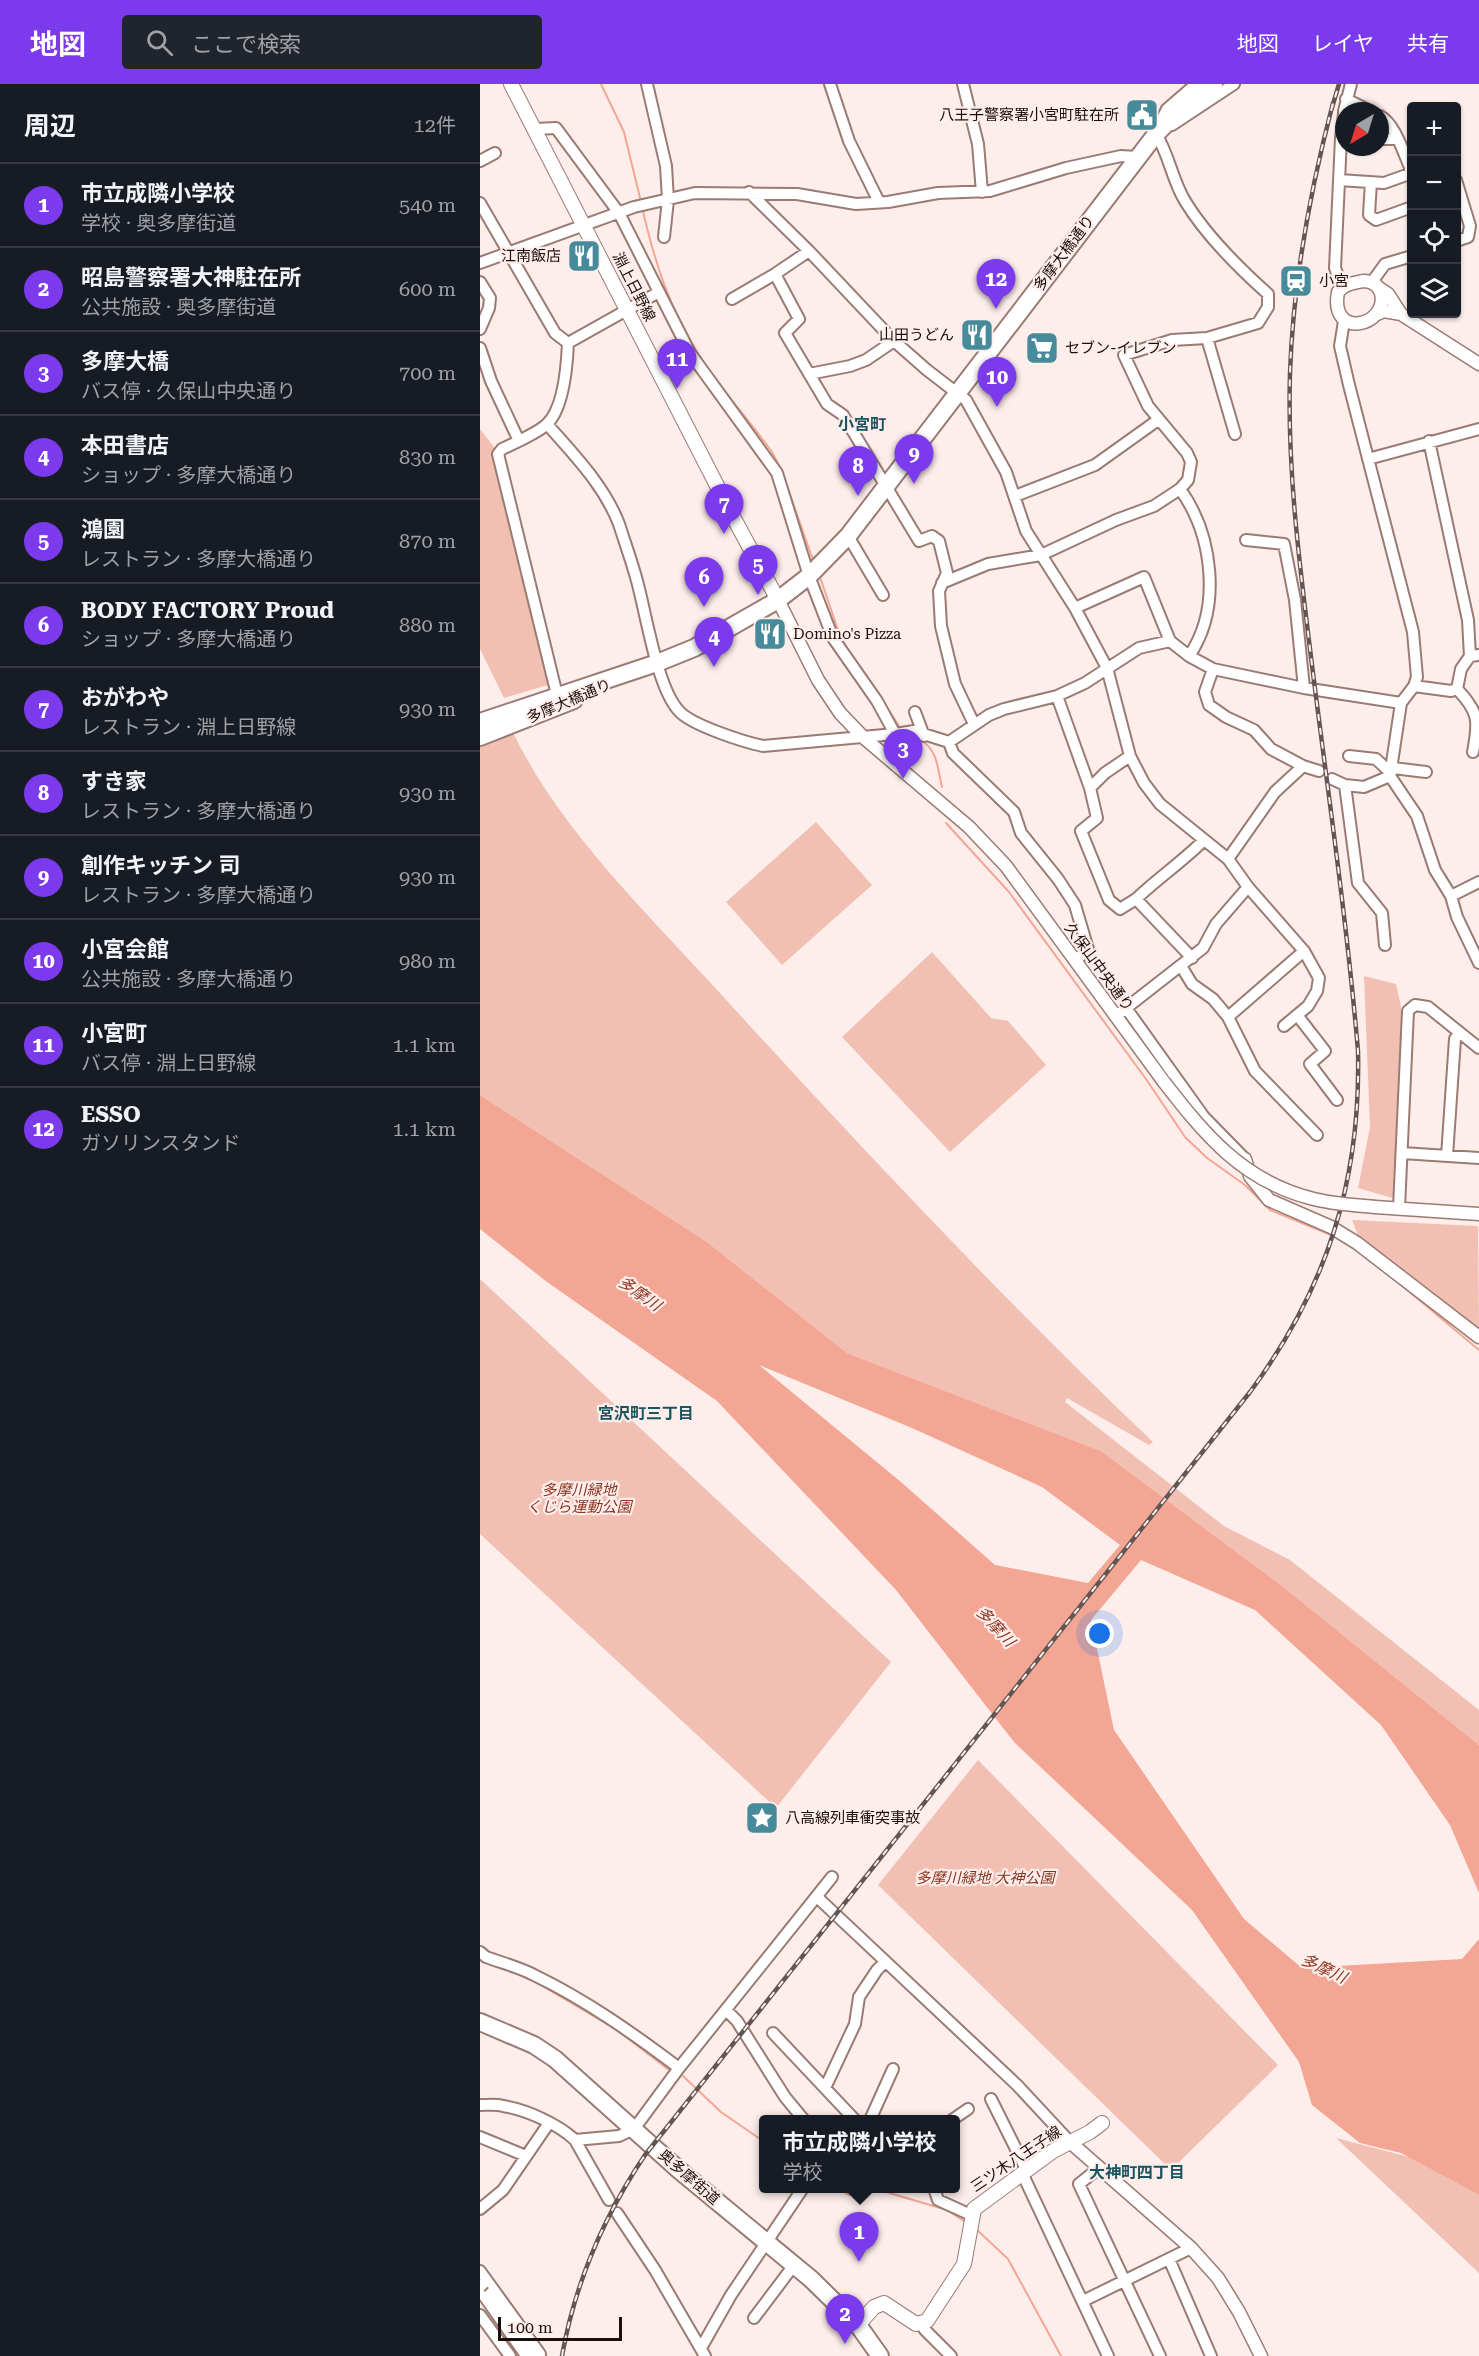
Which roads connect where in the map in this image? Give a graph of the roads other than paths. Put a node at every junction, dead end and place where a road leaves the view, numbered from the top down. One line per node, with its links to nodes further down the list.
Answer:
1 (511, 84): 11 (main road, 淵上日野線)
2 (647, 84): 26 (street)
3 (830, 84): 27 (street)
4 (963, 84): 24 (street)
5 (1196, 84): 12 (street)
6 (1214, 84): 12 (main road, 多摩大橋通り)
7 (1234, 84): 12 (street)
8 (1351, 84): 9 (street)
9 (1346, 102)
10 (1389, 126): 14 (street)
11 (535, 129): 30 (street); 31 (main road, 淵上日野線)
12 (1156, 134): 17 (main road, 多摩大橋通り); 49 (street)
13 (1389, 139): 14 (street)
14 (1397, 139): 19 (street)
15 (495, 153): 18 (street)
16 (1341, 156): 21 (street)
17 (1137, 157): 24 (street); 55 (main road, 多摩大橋通り)
18 (480, 161)
19 (1407, 163)
20 (1407, 174): 22 (street)
21 (1339, 180): 22 (street); 41 (street)
22 (1371, 182): 29 (street)
23 (748, 192): 26 (street); 27 (street); 34 (street)
24 (982, 192): 27 (street)
25 (1461, 196): 33 (street)
26 (668, 200): 30 (street); 32 (street)
27 (879, 202)
28 (480, 204): 35 (street)
29 (1407, 209)
30 (619, 213): 31 (street); 42 (street)
31 (584, 225): 35 (street); 44 (main road, 淵上日野線)
32 (664, 237)
33 (1461, 239)
34 (809, 251): 38 (street); 50 (street)
35 (509, 252): 37 (street); 51 (street)
36 (1407, 257): 40 (street)
37 (480, 263)
38 (776, 274): 43 (street); 54 (street)
39 (480, 282): 48 (street)
40 (1376, 285): 41 (street); 45 (street); 46 (street)
41 (1342, 287): 47 (street)
42 (659, 292): 44 (street); 69 (street)
43 (732, 299)
44 (627, 309): 51 (street); 72 (main road, 淵上日野線)
45 (1401, 314): 46 (street); 53 (street)
46 (1375, 315): 47 (street)
47 (1344, 321): 62 (street)
48 (480, 329)
49 (1207, 338): 56 (street); 59 (street)
50 (894, 341): 54 (street); 55 (street)
51 (568, 343): 57 (street)
52 (480, 348): 60 (street)
53 (1479, 364)
54 (809, 374): 63 (street)
55 (957, 393): 63 (main road, 多摩大橋通り); 65 (street)
56 (1158, 420): 64 (street); 65 (street)
57 (547, 424): 60 (street); 77 (street)
58 (1479, 429): 61 (street)
59 (1235, 435)
60 (519, 441): 83 (street)
61 (1429, 441): 62 (street); 76 (street)
62 (1368, 459): 80 (street)
63 (886, 486): 66 (main road, 多摩大橋通り); 70 (street)
64 (1180, 489): 68 (street); 75 (street)
65 (1016, 496): 68 (street)
66 (848, 536): 69 (main road, 多摩大橋通り); 71 (street)
67 (1246, 540): 81 (street)
68 (1041, 555): 70 (street); 73 (street)
69 (809, 576): 72 (main road, 多摩大橋通り); 89 (street)
70 (942, 583): 88 (street)
71 (883, 595)
72 (778, 600): 77 (main road, 多摩大橋通り); 92 (street, 久保山中央通り)
73 (1075, 608): 74 (street); 78 (street)
74 (1170, 641): 75 (street); 78 (street)
75 (1189, 656): 79 (street)
76 (1475, 656): 82 (street)
77 (657, 663): 83 (main road, 多摩大橋通り); 91 (main road, 多摩大橋通り); 92 (street)
78 (1107, 668): 84 (street); 95 (street)
79 (1213, 669): 81 (street); 97 (street)
80 (1414, 686): 82 (street); 85 (street)
81 (1304, 688): 85 (street)
82 (1457, 689): 94 (street)
83 (557, 695): 87 (main road, 多摩大橋通り)
84 (1057, 696): 88 (street); 103 (street)
85 (1401, 703): 99 (street)
86 (915, 712): 90 (street)
87 (486, 720)
88 (974, 724): 93 (street)
89 (895, 734): 90 (street); 92 (street)
90 (919, 734): 93 (street)
91 (480, 737)
92 (863, 737): 113 (street, 久保山中央通り)
93 (949, 742): 113 (street)
94 (1473, 752)
95 (1130, 756): 103 (street); 104 (street)
96 (1349, 756): 99 (street)
97 (1304, 766): 98 (street); 105 (street)
98 (1319, 771)
99 (1391, 772): 100 (street); 102 (street); 108 (street)
100 (1426, 772)
101 (1332, 779): 102 (street)
102 (1345, 785): 110 (street)
103 (1090, 788): 109 (street)
104 (1203, 841): 105 (street); 109 (street)
105 (1227, 859): 107 (street)
106 (1479, 882): 108 (street)
107 (1248, 887): 111 (street); 112 (street)
108 (1451, 896): 114 (street)
109 (1136, 899): 112 (street)
110 (1385, 945)
111 (1304, 951): 117 (street); 118 (street)
112 (1192, 958): 115 (street)
113 (1076, 960): 116 (street, 久保山中央通り)
114 (1479, 963)
115 (1181, 966): 116 (street); 118 (street)
116 (1121, 1012): 127 (street); 128 (street, 久保山中央通り, bridge)
117 (1297, 1015): 119 (street); 122 (street)
118 (1228, 1017): 123 (street)
119 (1284, 1026)
120 (1459, 1033): 121 (street); 124 (street); 125 (street)
121 (1479, 1048)
122 (1337, 1100)
123 (1317, 1135)
124 (1402, 1153): 125 (street); 128 (street)
125 (1447, 1156): 126 (street)
126 (1479, 1158)
127 (1245, 1159): 130 (street)
128 (1399, 1208): 129 (street, 久保山中央通り)
129 (1479, 1214)
130 (1479, 1337)
131 (832, 1877): 132 (street)
132 (817, 1897): 134 (street); 135 (street)
133 (480, 1952): 138 (street)
134 (885, 1962): 140 (street); 153 (street)
135 (726, 2010): 138 (street); 144 (street)
136 (480, 2022): 150 (main road, 奥多摩街道)
137 (774, 2033): 140 (street)
138 (679, 2068): 150 (street)
139 (893, 2069): 146 (street)
140 (825, 2088): 145 (street)
141 (991, 2099): 156 (street)
142 (480, 2105): 148 (street)
143 (968, 2109): 147 (street)
144 (800, 2115)
145 (850, 2115)
146 (872, 2115)
147 (959, 2115)
148 (549, 2123): 152 (street); 154 (street)
149 (1102, 2123): 153 (main road, 三ツ木八王子線)
150 (634, 2129): 152 (street); 163 (main road, 奥多摩街道)
151 (480, 2137): 154 (street)
152 (575, 2140): 159 (street)
153 (1070, 2142): 155 (street); 156 (main road, 三ツ木八王子線)
154 (526, 2156): 160 (street)
155 (1099, 2168): 164 (street); 168 (street)
156 (1025, 2173): 162 (main road, 三ツ木八王子線); 171 (street)
157 (800, 2193): 163 (street)
158 (936, 2193): 162 (street)
159 (609, 2200)
160 (480, 2209)
161 (617, 2213): 176 (street)
162 (971, 2222): 174 (main road)
163 (766, 2242): 166 (main road, 奥多摩街道); 176 (street)
164 (1191, 2248): 165 (street); 185 (street)
165 (1169, 2259): 168 (street); 184 (street)
166 (794, 2265): 173 (street); 175 (main road, 奥多摩街道)
167 (480, 2271): 169 (street)
168 (1125, 2280): 171 (street); 183 (street)
169 (483, 2284): 177 (main road)
170 (480, 2301): 179 (main road)
171 (1083, 2301): 182 (street)
172 (480, 2315): 178 (street)
173 (754, 2318)
174 (921, 2324): 175 (main road); 181 (street)
175 (858, 2325): 180 (main road, 奥多摩街道)
176 (703, 2352)
177 (535, 2355)
178 (510, 2356)
179 (519, 2356)
180 (880, 2356)
181 (951, 2356)
182 (1108, 2356)
183 (1160, 2356)
184 (1212, 2356)
185 (1261, 2356)

